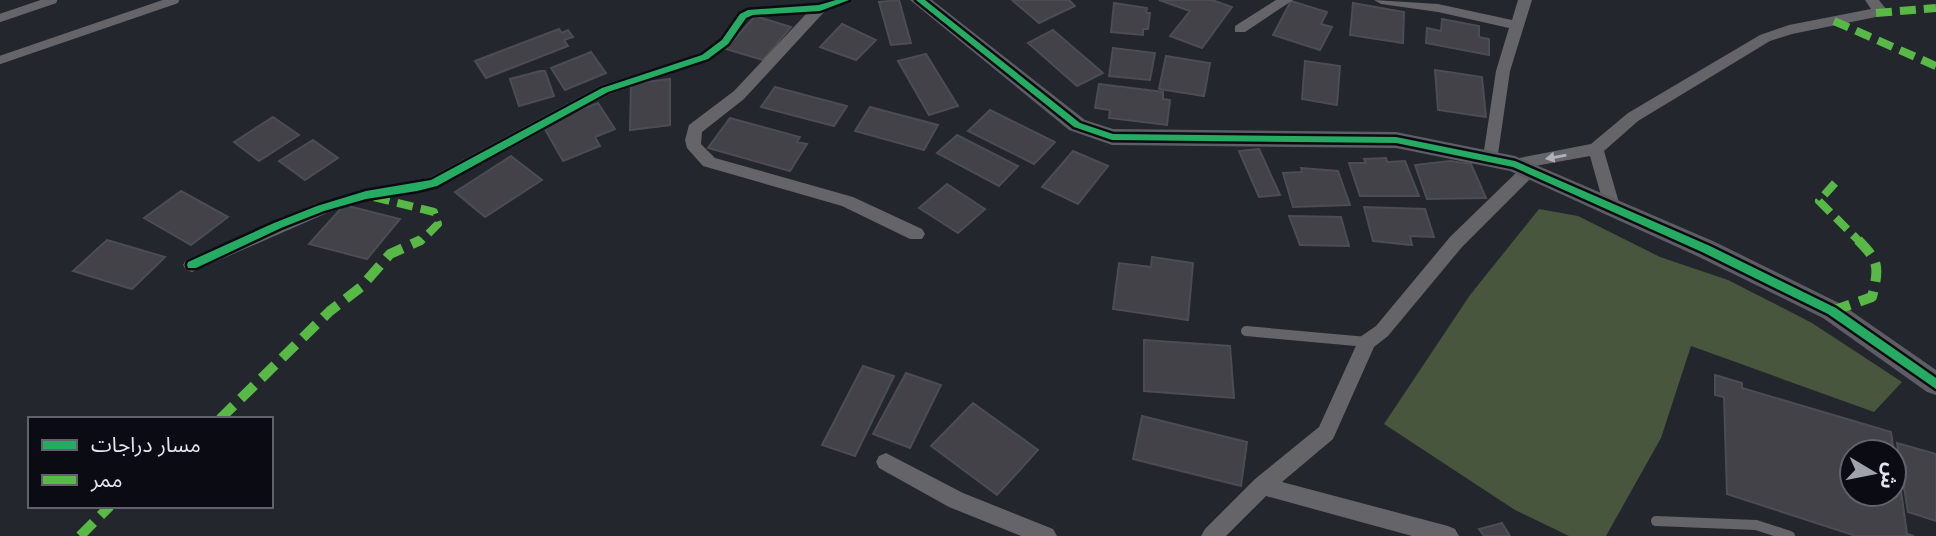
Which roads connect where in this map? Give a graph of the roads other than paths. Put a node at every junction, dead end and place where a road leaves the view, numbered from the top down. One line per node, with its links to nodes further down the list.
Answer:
1 (53, 0): 10 (lane)
2 (175, 0): 13 (lane)
3 (845, 0): 9 (street)
4 (920, 0): 15 (street)
5 (1286, 0): 12 (street)
6 (1381, 0): 11 (street)
7 (1525, 0): 11 (street)
8 (1872, 0): 14 (street)
9 (820, 8): 18 (street); 19 (street)
10 (0, 18)
11 (1517, 25): 15 (street)
12 (1240, 29)
13 (0, 60)
14 (1596, 149): 16 (street, one-way to 16); 17 (street)
15 (1491, 156): 16 (street)
16 (1522, 167): 17 (street); 21 (street)
17 (1612, 206): 22 (street)
18 (916, 234)
19 (192, 265)
20 (1246, 331): 21 (lane)
21 (1367, 342): 24 (street)
22 (1936, 384)
23 (886, 462): 26 (street)
24 (1262, 486): 27 (street); 28 (street)
25 (1656, 521): 29 (lane)
26 (1046, 536)
27 (1212, 536)
28 (1447, 536)
29 (1790, 536)

